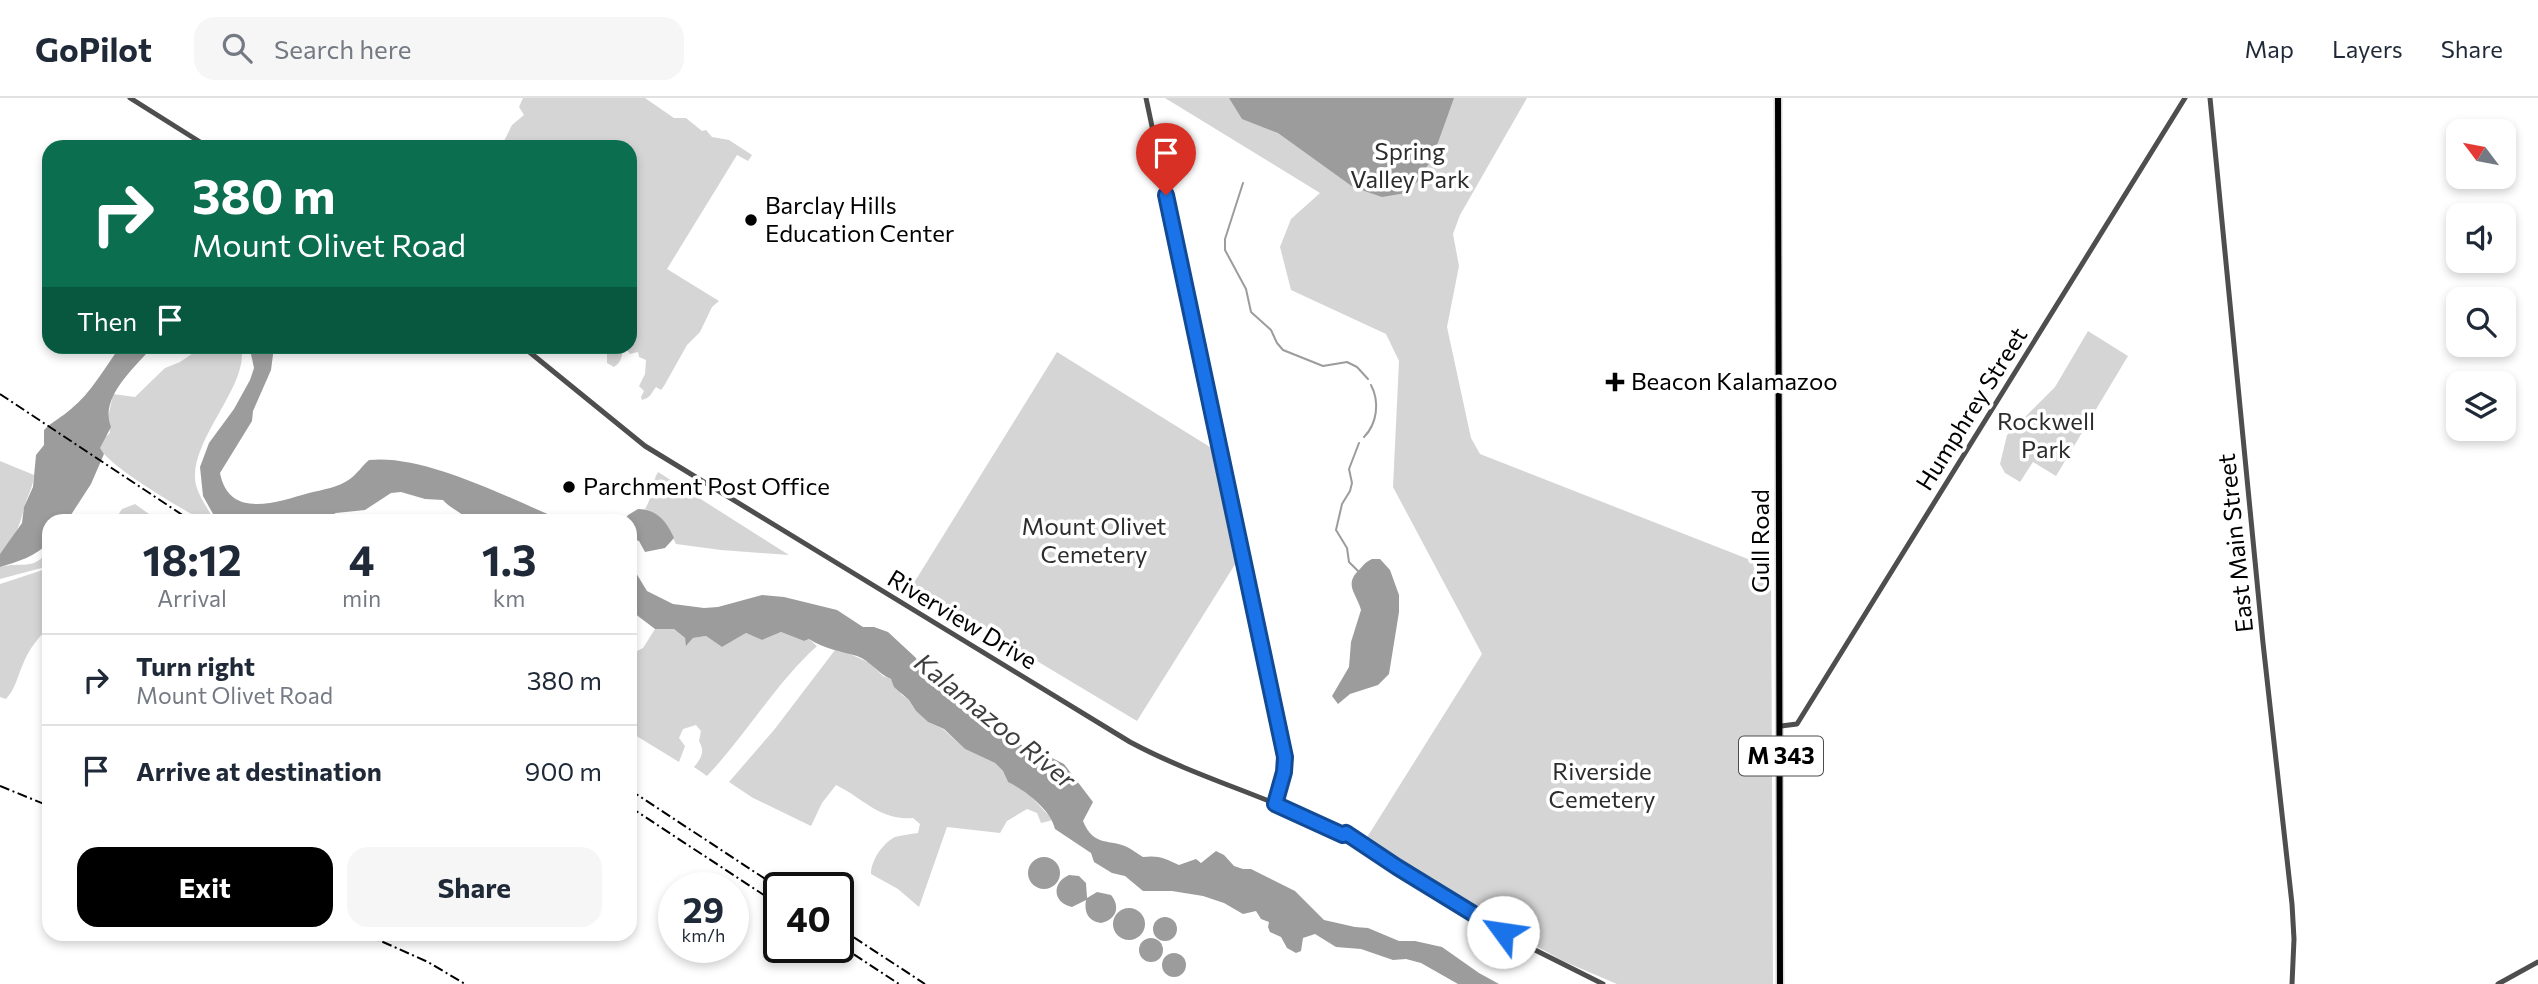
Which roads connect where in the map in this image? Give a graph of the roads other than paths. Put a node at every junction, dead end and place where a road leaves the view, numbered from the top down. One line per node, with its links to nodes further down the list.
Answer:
1 (130, 98): 6 (street)
2 (1146, 98): 9 (street)
3 (1778, 98): 8 (main road, Gull Road / M 343)
4 (2185, 98): 8 (street, Humphrey Street)
5 (2210, 98): 13 (street, East Main Street)
6 (197, 140)
7 (532, 354): 9 (street, Riverview Drive)
8 (1781, 726): 12 (main road, Gull Road / M 343)
9 (1275, 804): 11 (street, Riverview Drive)
10 (2538, 962): 14 (street)
11 (1603, 984)
12 (1780, 984)
13 (2292, 984)
14 (2498, 984)

